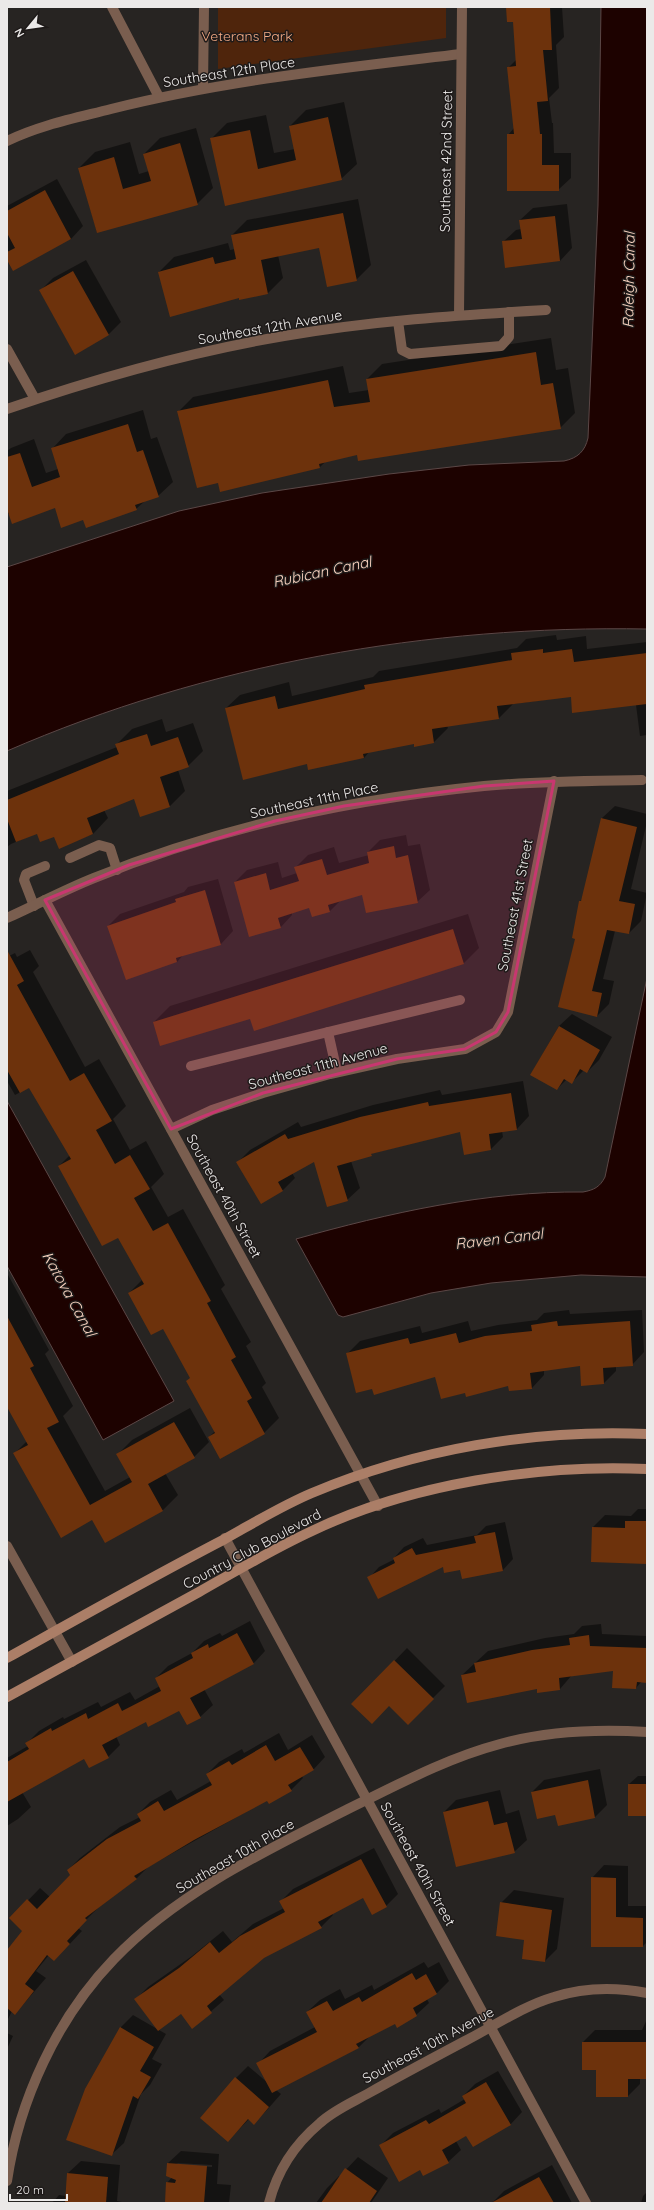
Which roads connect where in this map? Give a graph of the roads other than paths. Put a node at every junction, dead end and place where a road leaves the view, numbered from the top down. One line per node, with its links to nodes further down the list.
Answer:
1 (112, 7): 6 (street)
2 (204, 7): 5 (street)
3 (462, 7): 4 (street, Southeast 42nd Street)
4 (461, 54): 5 (street, Southeast 12th Place); 10 (street, Southeast 42nd Street)
5 (203, 88): 6 (street, Southeast 12th Place)
6 (159, 97): 7 (street, Southeast 12th Place)
7 (7, 141)
8 (546, 310): 9 (street, Southeast 12th Avenue)
9 (509, 312): 10 (street, Southeast 12th Avenue); 11 (street)
10 (459, 315): 11 (street, Southeast 12th Avenue)
11 (398, 321): 13 (street, Southeast 12th Avenue)
12 (7, 349): 13 (street)
13 (35, 400): 14 (street, Southeast 12th Avenue)
14 (7, 409)
15 (642, 780): 16 (street, Southeast 11th Place)
16 (554, 781): 19 (street, Southeast 11th Place); 25 (street, Southeast 41st Street)
17 (70, 858): 19 (street)
18 (45, 866): 21 (street)
19 (117, 870): 20 (street, Southeast 11th Place)
20 (45, 900): 21 (street, Southeast 11th Place); 28 (street, Southeast 40th Street)
21 (34, 906): 22 (street, Southeast 11th Place)
22 (7, 918)
23 (460, 1000): 24 (street)
24 (328, 1032): 26 (street); 27 (street)
25 (496, 1032): 27 (street, Southeast 11th Avenue)
26 (191, 1066)
27 (337, 1072): 28 (street, Southeast 11th Avenue)
28 (171, 1129): 31 (street, Southeast 40th Street)
29 (647, 1434): 31 (main road, Country Club Boulevard)
30 (647, 1469): 32 (main road, Country Club Boulevard)
31 (361, 1475): 32 (street, Southeast 40th Street); 33 (main road, Country Club Boulevard)
32 (378, 1506): 35 (main road, Country Club Boulevard)
33 (225, 1538): 35 (street, Southeast 40th Street); 36 (main road, Country Club Boulevard)
34 (7, 1546): 36 (street)
35 (241, 1568): 38 (main road, Country Club Boulevard); 41 (street, Southeast 40th Street)
36 (55, 1632): 37 (main road, Country Club Boulevard); 38 (street)
37 (7, 1658)
38 (72, 1662): 39 (main road, Country Club Boulevard)
39 (7, 1697)
40 (647, 1732): 41 (street)
41 (367, 1800): 43 (street, Southeast 40th Street); 44 (street, Southeast 10th Place)
42 (647, 1993): 43 (street, Southeast 10th Avenue)
43 (491, 2028): 45 (street, Southeast 10th Avenue); 46 (street, Southeast 40th Street)
44 (7, 2181)
45 (269, 2203)
46 (586, 2203)

